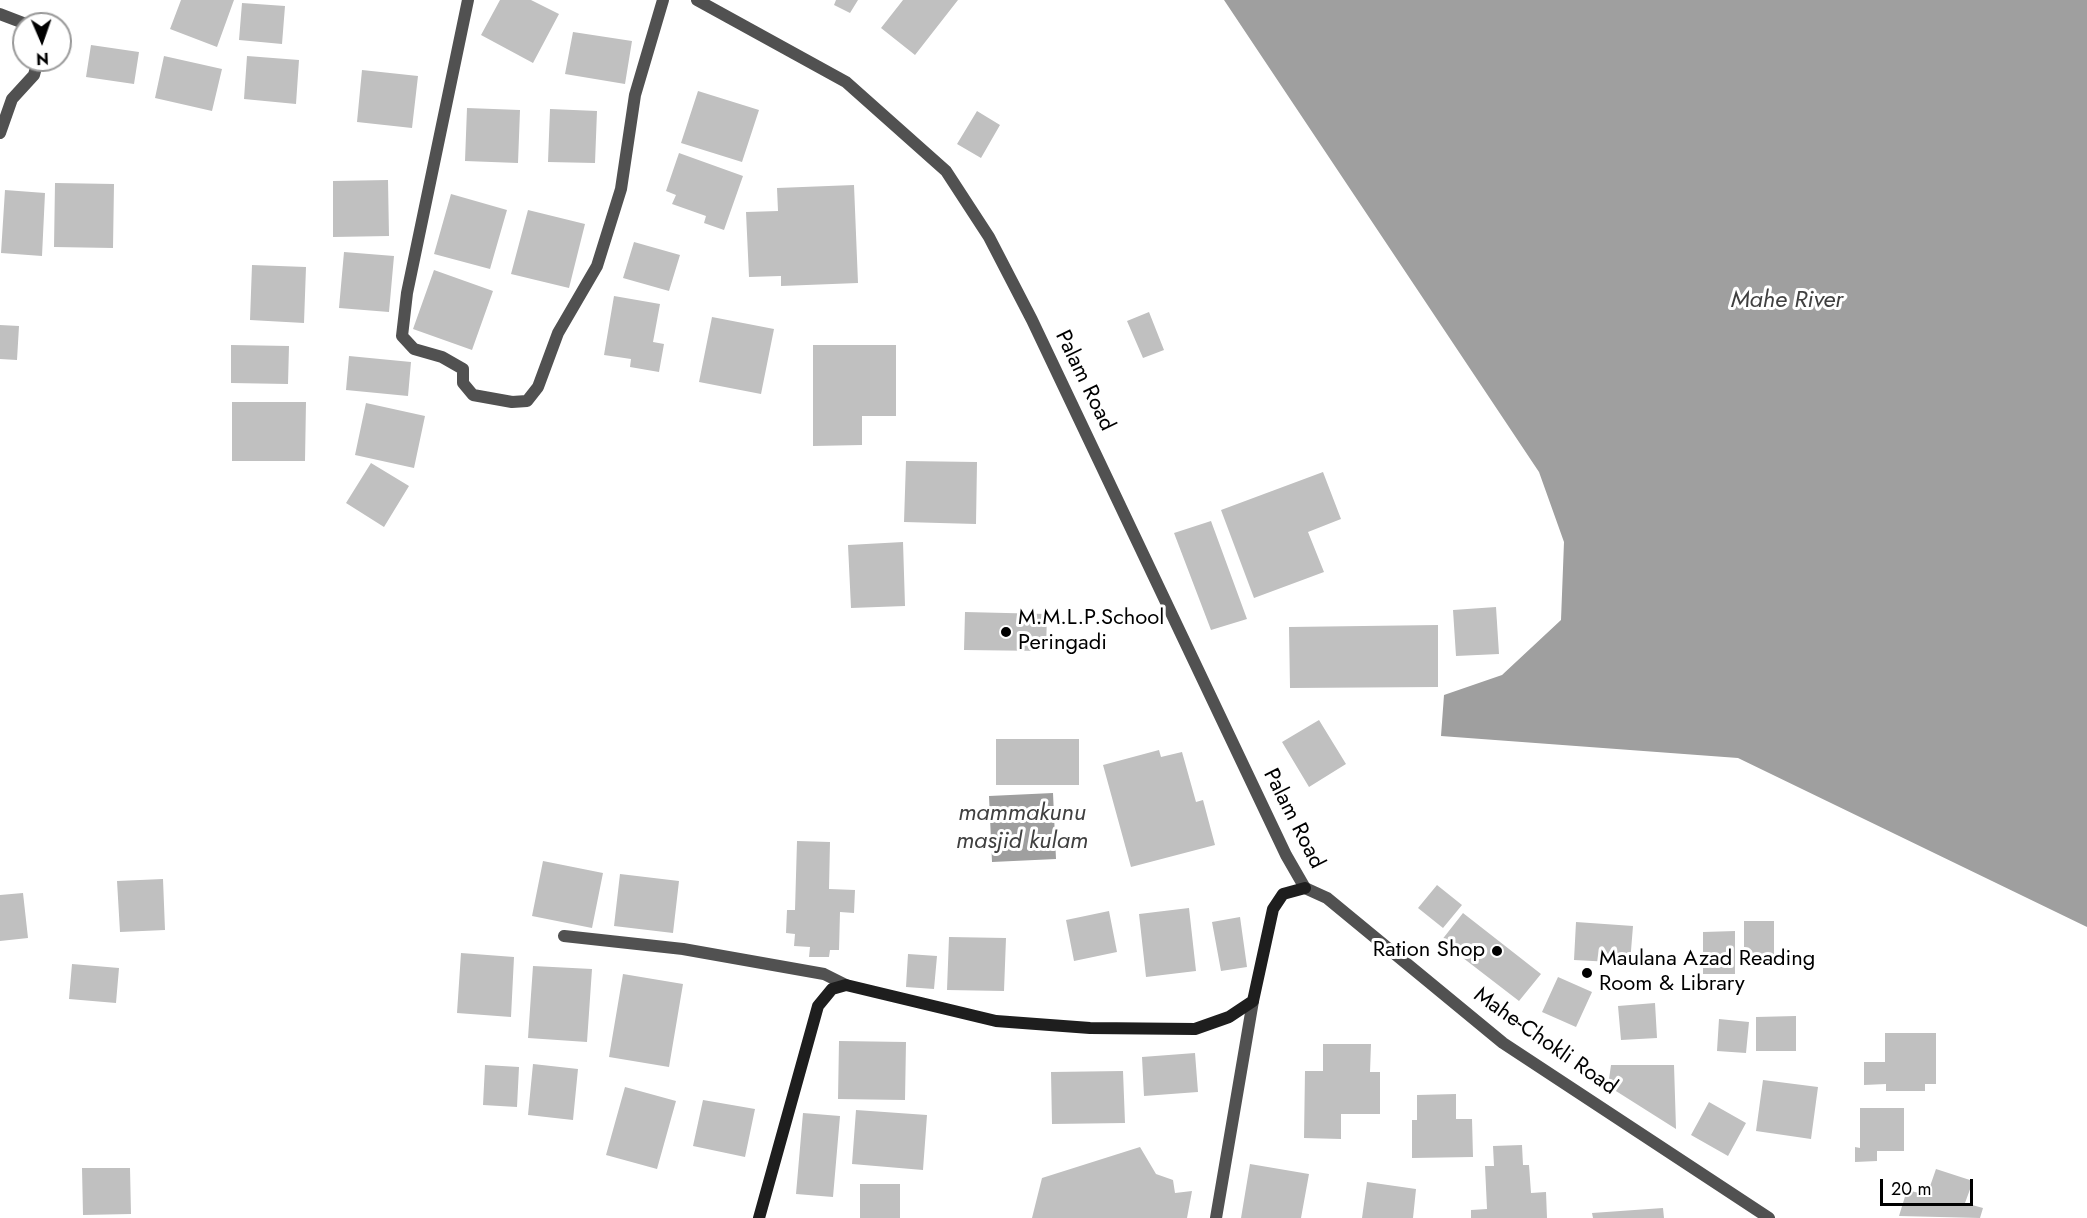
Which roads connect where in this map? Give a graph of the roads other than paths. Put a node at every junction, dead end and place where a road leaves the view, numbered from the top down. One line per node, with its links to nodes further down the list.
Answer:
1 (468, 0): 2 (street)
2 (663, 0)
3 (697, 0): 6 (street, Palam Road)
4 (35, 72): 5 (street)
5 (0, 133)
6 (1305, 888): 9 (main road); 12 (street, Mahe-Chokli Road)
7 (564, 936): 8 (street)
8 (846, 986): 9 (main road); 10 (main road)
9 (1253, 1001): 11 (street)
10 (759, 1218)
11 (1216, 1218)
12 (1769, 1218)

